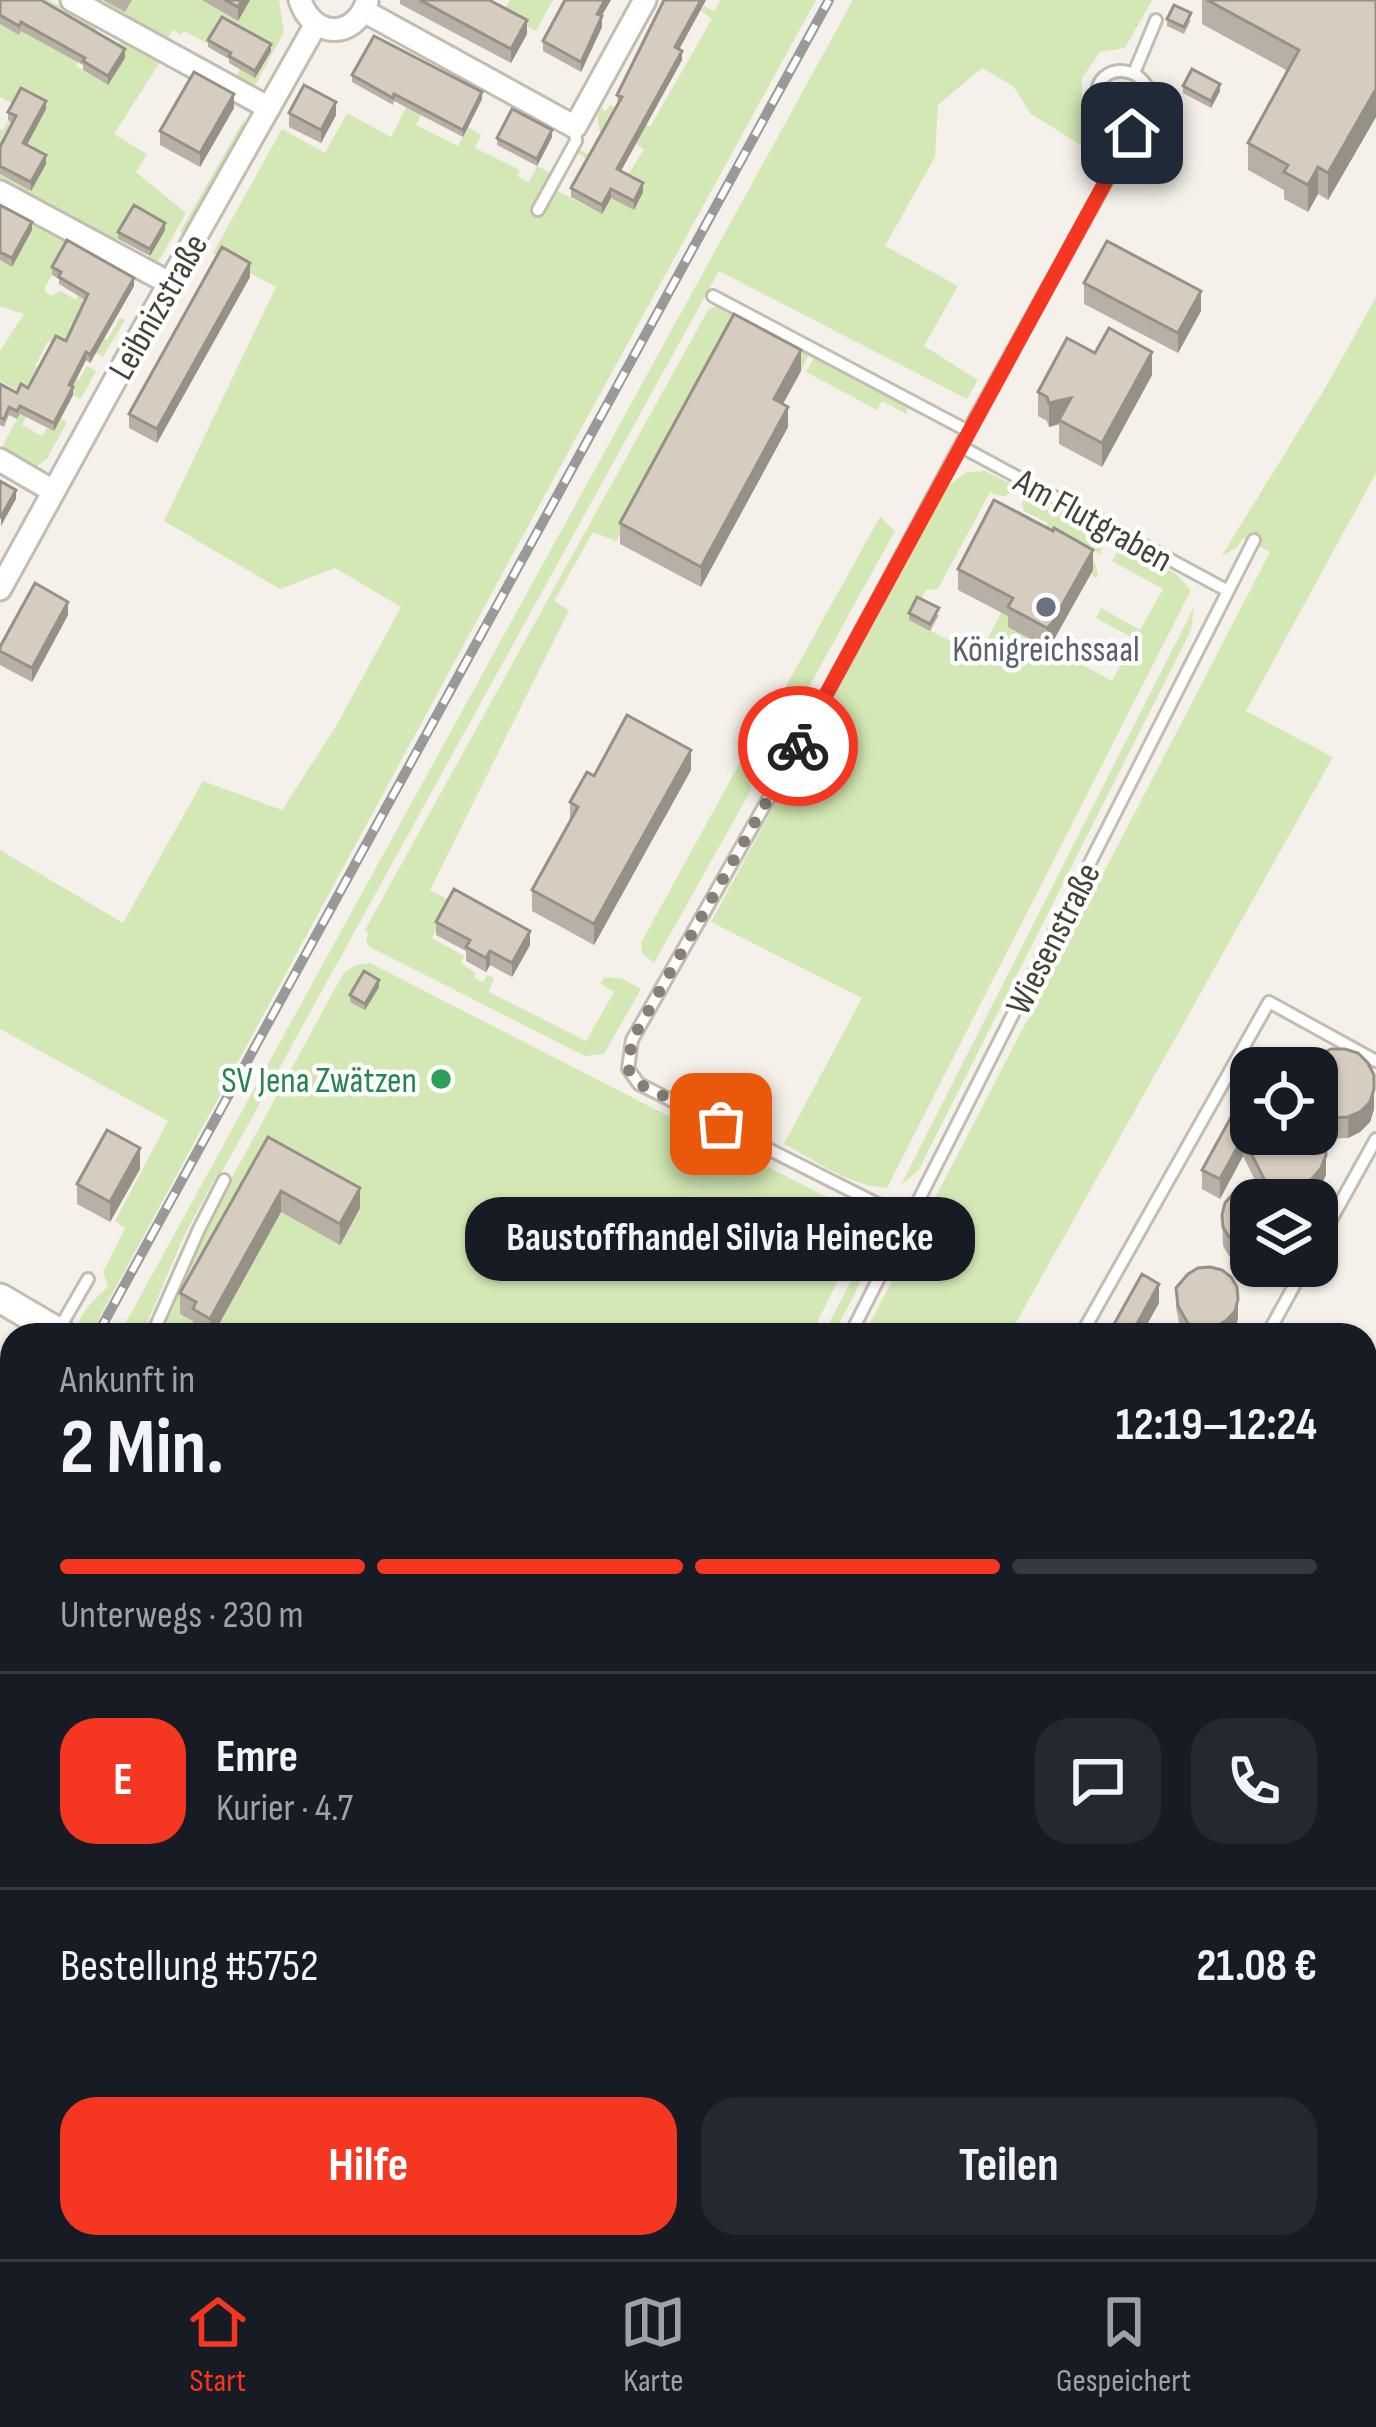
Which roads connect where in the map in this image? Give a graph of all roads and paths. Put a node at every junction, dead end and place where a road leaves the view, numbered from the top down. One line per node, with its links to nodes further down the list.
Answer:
1 (72, 0): 8 (street)
2 (300, 0): 6 (street)
3 (645, 0): 9 (street)
4 (366, 5): 6 (street); 9 (street)
5 (1156, 20): 7 (lane)
6 (316, 24): 8 (street, Leibnizstraße)
7 (1134, 73): 10 (lane); 10 (lane)
8 (269, 108): 13 (street, Leibnizstraße)
9 (575, 127): 12 (lane)
10 (1114, 164): 15 (lane)
11 (0, 192): 13 (street)
12 (538, 210)
13 (171, 284): 18 (street, Leibnizstraße)
14 (713, 296): 15 (lane)
15 (968, 431): 16 (lane)
16 (960, 446): 21 (lane, Am Flutgraben); 26 (lane)
17 (0, 460): 18 (street)
18 (53, 491): 20 (street, Leibnizstraße)
19 (1254, 540): 21 (lane, Wiesenstraße)
20 (0, 590)
21 (1228, 592): 26 (lane, Wiesenstraße)
22 (1376, 1061): 34 (lane)
23 (1376, 1139): 25 (lane)
24 (224, 1180): 32 (lane)
25 (1338, 1207)
26 (909, 1220): 33 (lane, Wiesenstraße)
27 (88, 1279): 31 (lane)
28 (1293, 1287): 35 (lane)
29 (0, 1298): 30 (street)
30 (43, 1323)
31 (65, 1323)
32 (157, 1323)
33 (856, 1323)
34 (1089, 1323)
35 (1274, 1323)

